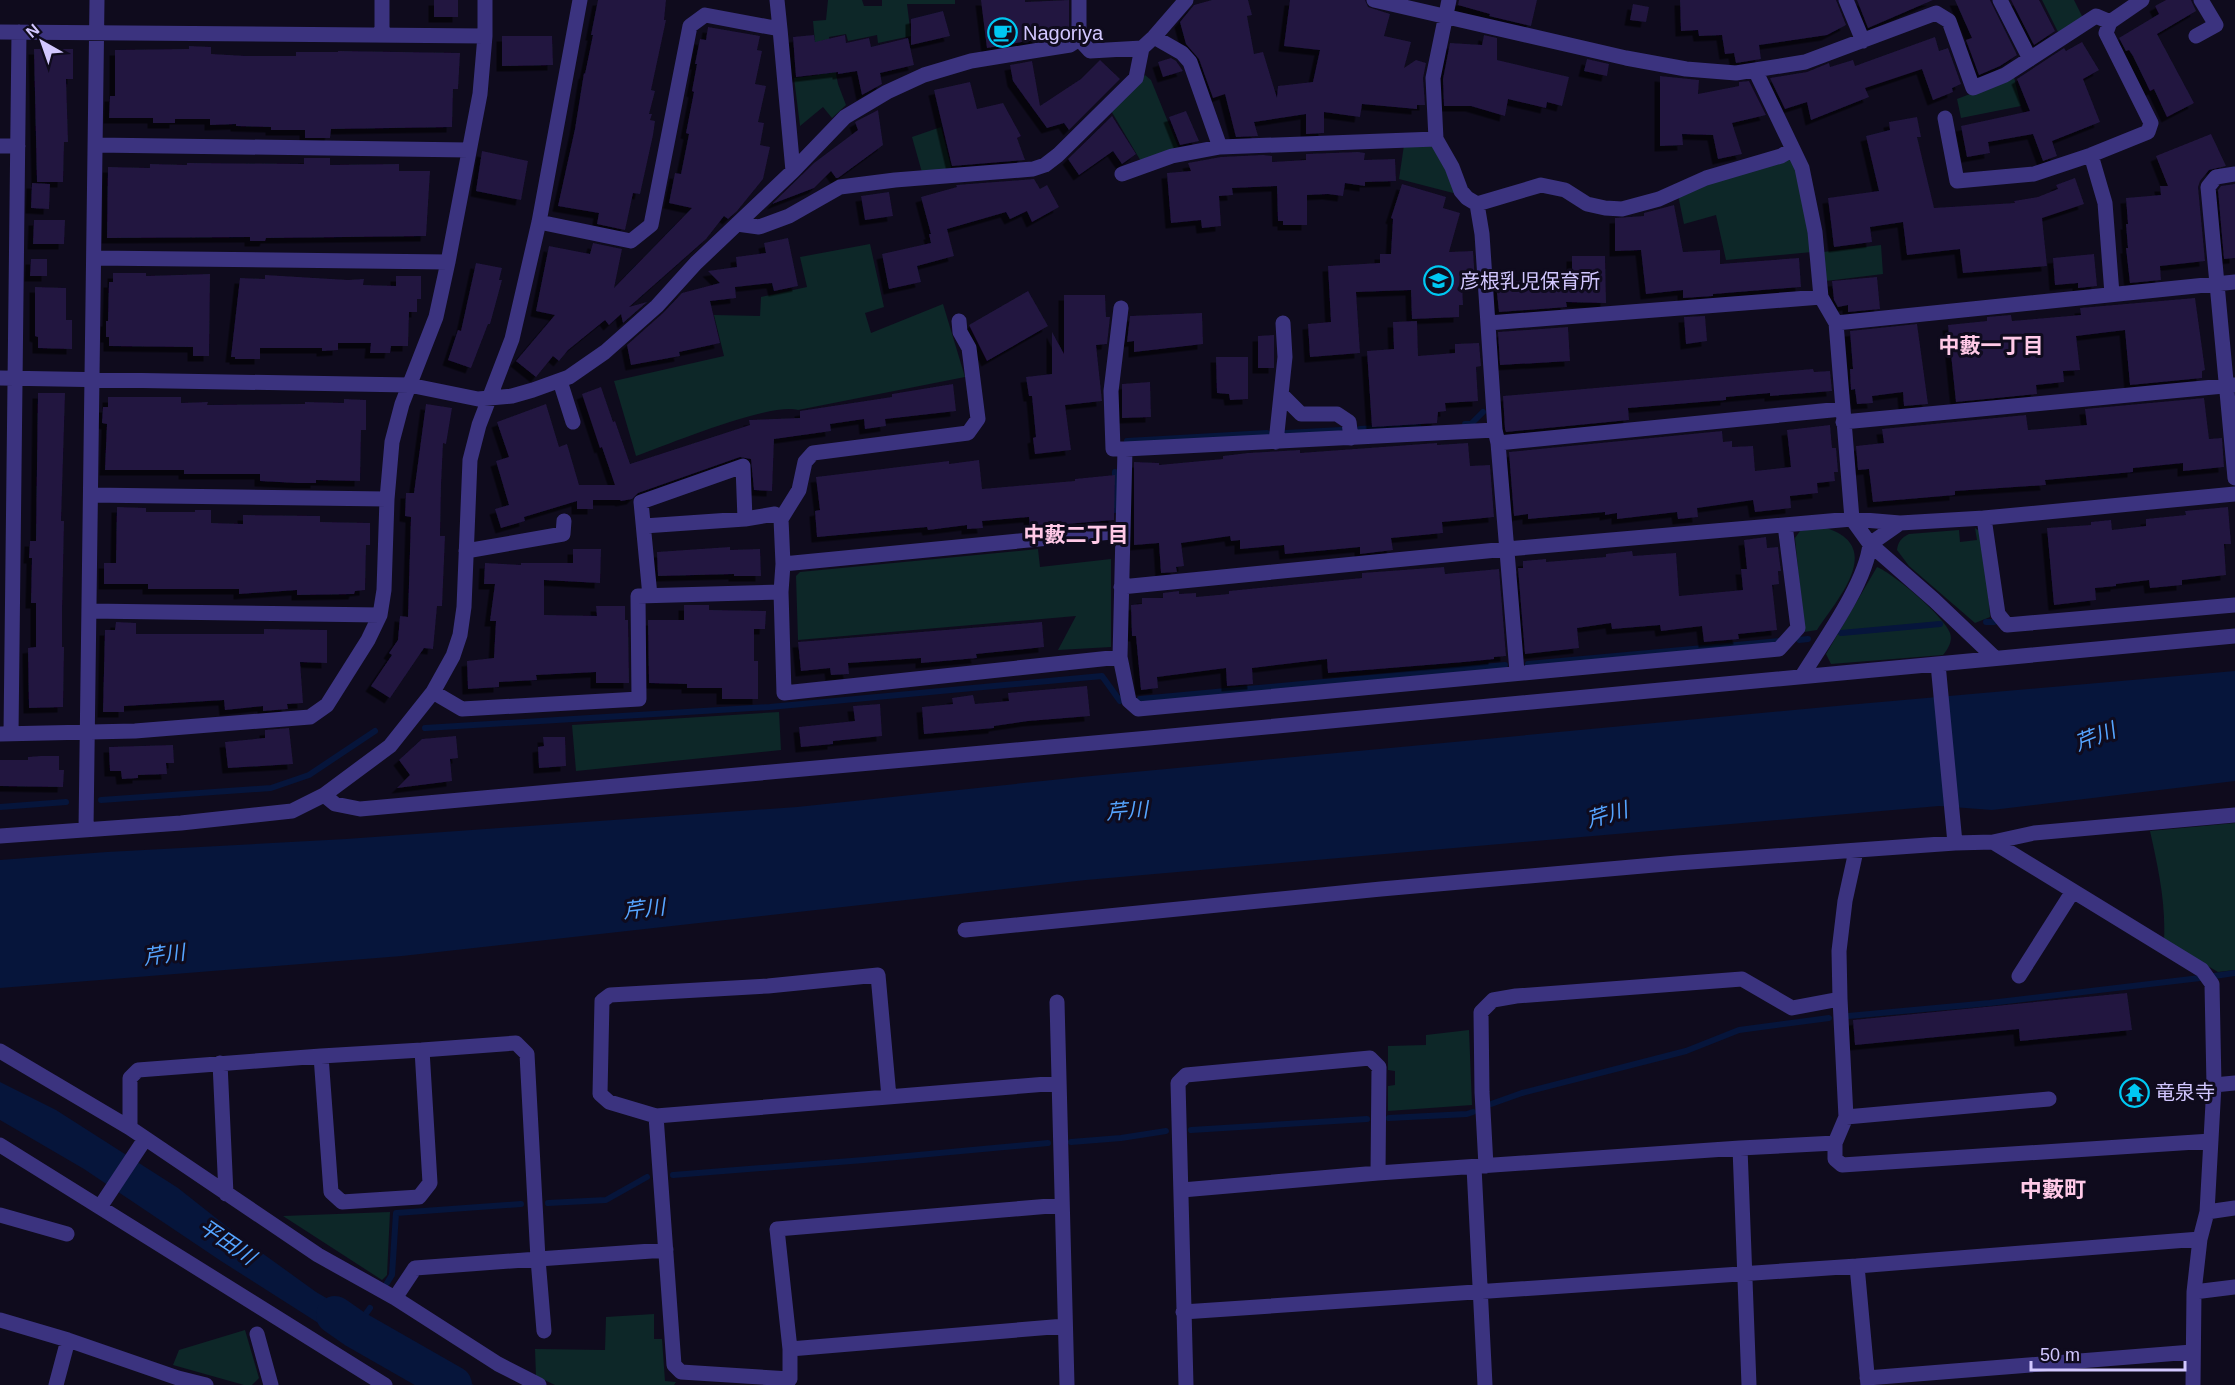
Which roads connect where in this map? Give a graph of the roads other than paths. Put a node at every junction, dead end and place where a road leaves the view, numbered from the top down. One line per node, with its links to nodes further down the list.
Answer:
1 (97, 0): 19 (street)
2 (382, 0): 20 (street)
3 (485, 0): 21 (street)
4 (580, 0): 42 (street)
5 (777, 0): 16 (street)
6 (1079, 0): 24 (street)
7 (1186, 0): 23 (street)
8 (1374, 0): 14 (street)
9 (1449, 0): 14 (street)
10 (1845, 0): 25 (street)
11 (2000, 0): 27 (street)
12 (2142, 0): 15 (street)
13 (2201, 0): 22 (street)
14 (1446, 15): 28 (street); 30 (street)
15 (2110, 22): 27 (street); 37 (street)
16 (780, 29): 38 (street); 42 (street)
17 (0, 32): 18 (street)
18 (18, 32): 19 (street); 34 (street)
19 (97, 32): 20 (street); 32 (street)
20 (382, 34): 21 (street)
21 (485, 36): 31 (street)
22 (2196, 36)
23 (1154, 37): 26 (street); 35 (street)
24 (1079, 39): 26 (street); 38 (street)
25 (1867, 41): 27 (street); 28 (street)
26 (1142, 48): 43 (street)
27 (2031, 59)
28 (1755, 70): 36 (street)
29 (1945, 118): 37 (street)
30 (1436, 139): 35 (street); 41 (street)
31 (475, 141): 32 (street); 46 (street)
32 (96, 145): 44 (street)
33 (0, 146): 34 (street)
34 (18, 146): 47 (street)
35 (1220, 147): 39 (street)
36 (1793, 149): 41 (street); 51 (street)
37 (2091, 155): 50 (street)
38 (793, 171): 43 (street)
39 (1122, 174)
40 (2235, 174): 49 (street)
41 (1477, 204): 55 (street)
42 (539, 222): 63 (street)
43 (737, 224): 59 (street)
44 (94, 258): 46 (street); 58 (street)
45 (0, 262): 47 (street)
46 (448, 262): 60 (street)
47 (16, 263): 57 (street)
48 (2235, 282): 49 (street)
49 (2217, 284): 50 (street); 61 (street)
50 (2112, 294): 56 (street)
51 (1821, 297): 55 (street); 56 (street)
52 (1121, 308): 69 (street)
53 (960, 321): 77 (street)
54 (1283, 323): 62 (street)
55 (1488, 323): 66 (street)
56 (1836, 323): 64 (street)
57 (7, 378): 58 (street); 73 (street)
58 (92, 380): 60 (street); 72 (street)
59 (560, 381): 63 (street); 65 (street)
60 (409, 384): 63 (street); 74 (street)
61 (2231, 385): 64 (street); 70 (street)
62 (1281, 394): 67 (street); 68 (street)
63 (490, 398): 86 (street)
64 (1843, 415): 66 (street); 78 (street)
65 (573, 422)
66 (1496, 436): 67 (street); 85 (street)
67 (1350, 438): 68 (street)
68 (1276, 442): 69 (street)
69 (1125, 450): 82 (street)
70 (2235, 478)
71 (2235, 494): 75 (street)
72 (91, 495): 74 (street); 92 (street)
73 (7, 496): 94 (street)
74 (387, 499): 93 (street)
75 (1984, 518): 79 (street); 91 (street)
76 (745, 519): 77 (street); 81 (street); 81 (street)
77 (782, 519): 87 (street)
78 (1852, 519): 79 (street); 80 (street); 84 (street)
79 (1900, 523): 84 (street)
80 (1785, 525): 85 (street); 99 (street)
81 (644, 526): 90 (street)
82 (1122, 531): 87 (street); 88 (street)
83 (564, 534): 86 (street)
84 (1870, 544): 97 (street); 100 (street)
85 (1507, 549): 88 (street); 99 (street)
86 (466, 551): 101 (street)
87 (783, 564): 89 (street)
88 (1122, 587): 96 (street)
89 (781, 592): 90 (street); 96 (street)
90 (650, 596): 101 (street)
91 (2235, 605)
92 (89, 611): 93 (street); 102 (street)
93 (380, 615): 102 (street)
94 (6, 616): 103 (street)
95 (2235, 636): 97 (street)
96 (1120, 657): 99 (street)
97 (1995, 658): 98 (street)
98 (1939, 671): 100 (street); 108 (street)
99 (1517, 672)
100 (1802, 676): 104 (street)
101 (433, 692): 104 (street)
102 (88, 731): 103 (street); 106 (street)
103 (5, 734)
104 (324, 795): 106 (street)
105 (2235, 815): 109 (street)
106 (86, 829): 107 (street)
107 (0, 836)
108 (1955, 838): 109 (street); 110 (street)
109 (1993, 842): 111 (street)
110 (1857, 851): 112 (street); 114 (street)
111 (2073, 891): 113 (street); 122 (street)
112 (965, 930)
113 (2019, 976)
114 (1840, 999): 126 (street); 133 (street)
115 (1057, 1002): 120 (street)
116 (422, 1050): 118 (street); 118 (street); 145 (street)
117 (0, 1051): 127 (street)
118 (321, 1056): 119 (street)
119 (220, 1063): 127 (street); 136 (street)
120 (1059, 1083): 123 (street); 138 (street)
121 (2235, 1083): 122 (street)
122 (2214, 1085): 128 (street)
123 (888, 1097): 125 (street); 125 (street)
124 (2049, 1099): 126 (street)
125 (656, 1116): 144 (street)
126 (1846, 1117): 130 (street)
127 (130, 1128): 129 (street)
128 (2211, 1141): 130 (street); 140 (street)
129 (143, 1142): 136 (street); 137 (street)
130 (1835, 1143): 132 (street)
131 (0, 1145): 137 (street)
132 (1740, 1148): 133 (street); 147 (street)
133 (1480, 1166): 134 (street); 150 (street)
134 (1378, 1173): 135 (street); 135 (street)
135 (1182, 1190): 152 (street)
136 (226, 1194): 151 (street)
137 (102, 1203): 166 (street)
138 (1062, 1205): 154 (street); 158 (street)
139 (2235, 1208): 140 (street)
140 (2207, 1212): 143 (street)
141 (0, 1215): 142 (street)
142 (67, 1234)
143 (2200, 1239): 146 (street); 149 (street)
144 (666, 1250): 145 (street); 161 (street)
145 (538, 1259): 151 (street); 155 (street)
146 (1857, 1266): 147 (street); 162 (street)
147 (1744, 1274): 150 (street); 171 (street)
148 (2235, 1287): 149 (street)
149 (2194, 1292): 159 (street)
150 (1480, 1293): 152 (street); 170 (street)
151 (395, 1298): 167 (street)
152 (1183, 1312): 169 (street)
153 (0, 1320): 157 (street)
154 (1065, 1326): 158 (street); 168 (street)
155 (544, 1331)
156 (257, 1334): 165 (street)
157 (68, 1340): 160 (street); 163 (street)
158 (790, 1349): 161 (street)
159 (2192, 1352): 162 (street); 172 (street)
160 (177, 1382): 164 (street)
161 (791, 1382)
162 (1867, 1382)
163 (56, 1385)
164 (206, 1385)
165 (270, 1385)
166 (385, 1385)
167 (538, 1385)
168 (1067, 1385)
169 (1186, 1385)
170 (1485, 1385)
171 (1749, 1385)
172 (2193, 1385)

